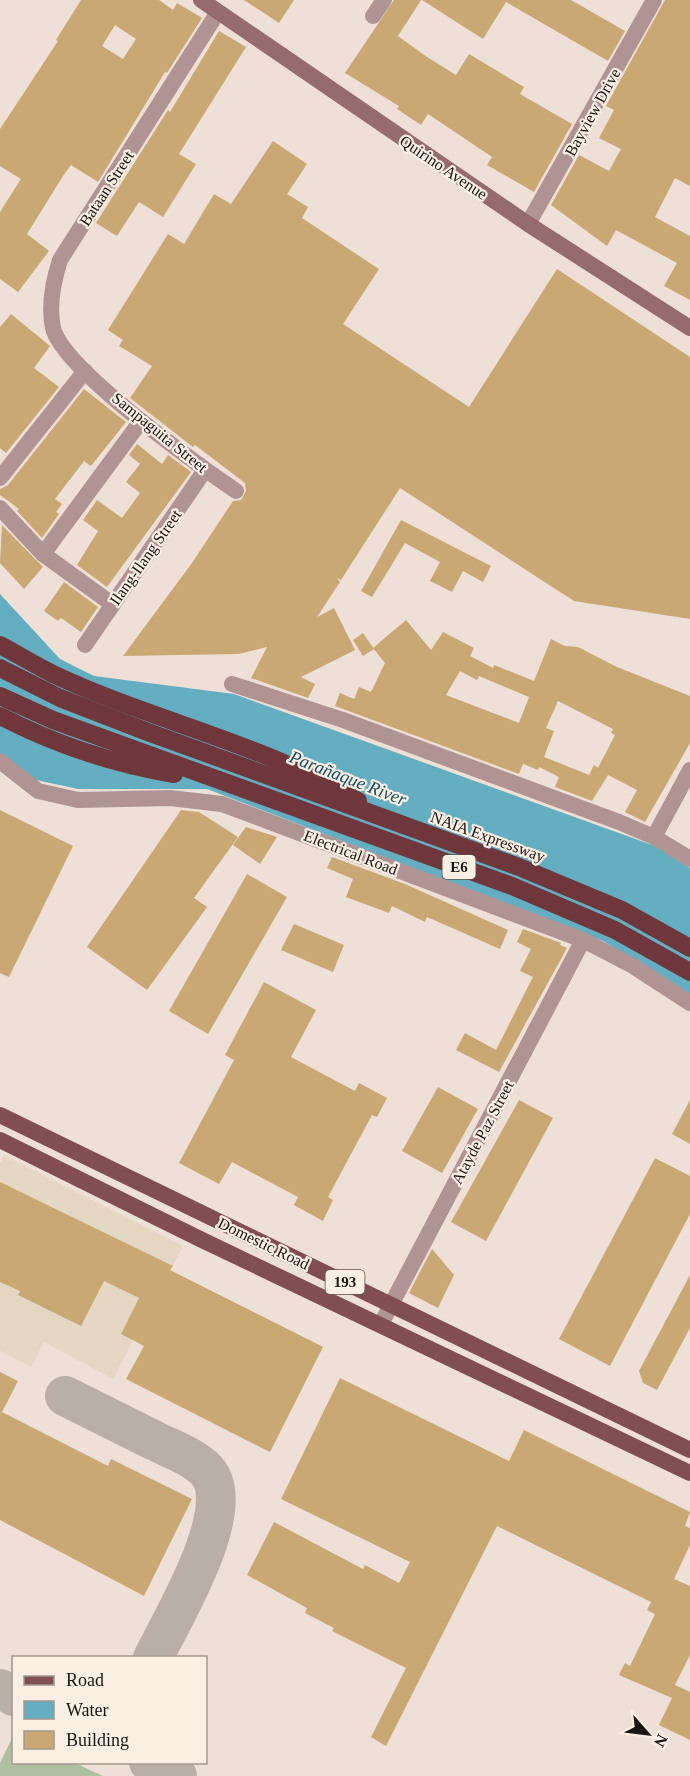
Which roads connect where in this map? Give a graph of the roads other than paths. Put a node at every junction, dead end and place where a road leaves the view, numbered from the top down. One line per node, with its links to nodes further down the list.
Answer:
1 (201, 0): 4 (main road, Quirino Avenue)
2 (384, 0): 5 (street)
3 (654, 0): 6 (street, Bayview Drive)
4 (218, 12): 6 (main road, Quirino Avenue); 8 (street, Bataan Street)
5 (373, 16)
6 (528, 224): 7 (main road, Quirino Avenue)
7 (690, 328)
8 (84, 371): 9 (street, Sampaguita Street); 11 (street)
9 (141, 421): 10 (street, Sampaguita Street); 14 (street)
10 (205, 470): 12 (street, Sampaguita Street); 15 (street, Ilang-Ilang Street)
11 (0, 478)
12 (236, 491)
13 (0, 508): 14 (street)
14 (42, 554): 15 (street)
15 (112, 604): 17 (street, Ilang-Ilang Street)
16 (0, 645): 25 (highway)
17 (85, 645)
18 (0, 668): 25 (highway, NAIA Expressway / E6)
19 (232, 684): 26 (street)
20 (0, 696): 24 (highway, E6)
21 (0, 716): 24 (highway)
22 (0, 761): 28 (street, Electrical Road)
23 (690, 770): 26 (street)
24 (219, 782): 30 (highway, E6)
25 (395, 823): 29 (highway, NAIA Expressway / E6)
26 (654, 837): 27 (street)
27 (690, 859)
28 (583, 940): 31 (street, Electrical Road); 34 (street, Atayde Paz Street)
29 (690, 948)
30 (690, 972)
31 (690, 1003)
32 (0, 1115): 34 (main road, Domestic Road / 193)
33 (0, 1140): 35 (main road, Domestic Road / 193)
34 (391, 1304): 35 (street, Atayde Paz Street); 36 (main road, Domestic Road / 193)
35 (381, 1324): 37 (main road, Domestic Road / 193)
36 (690, 1450)
37 (690, 1473)

